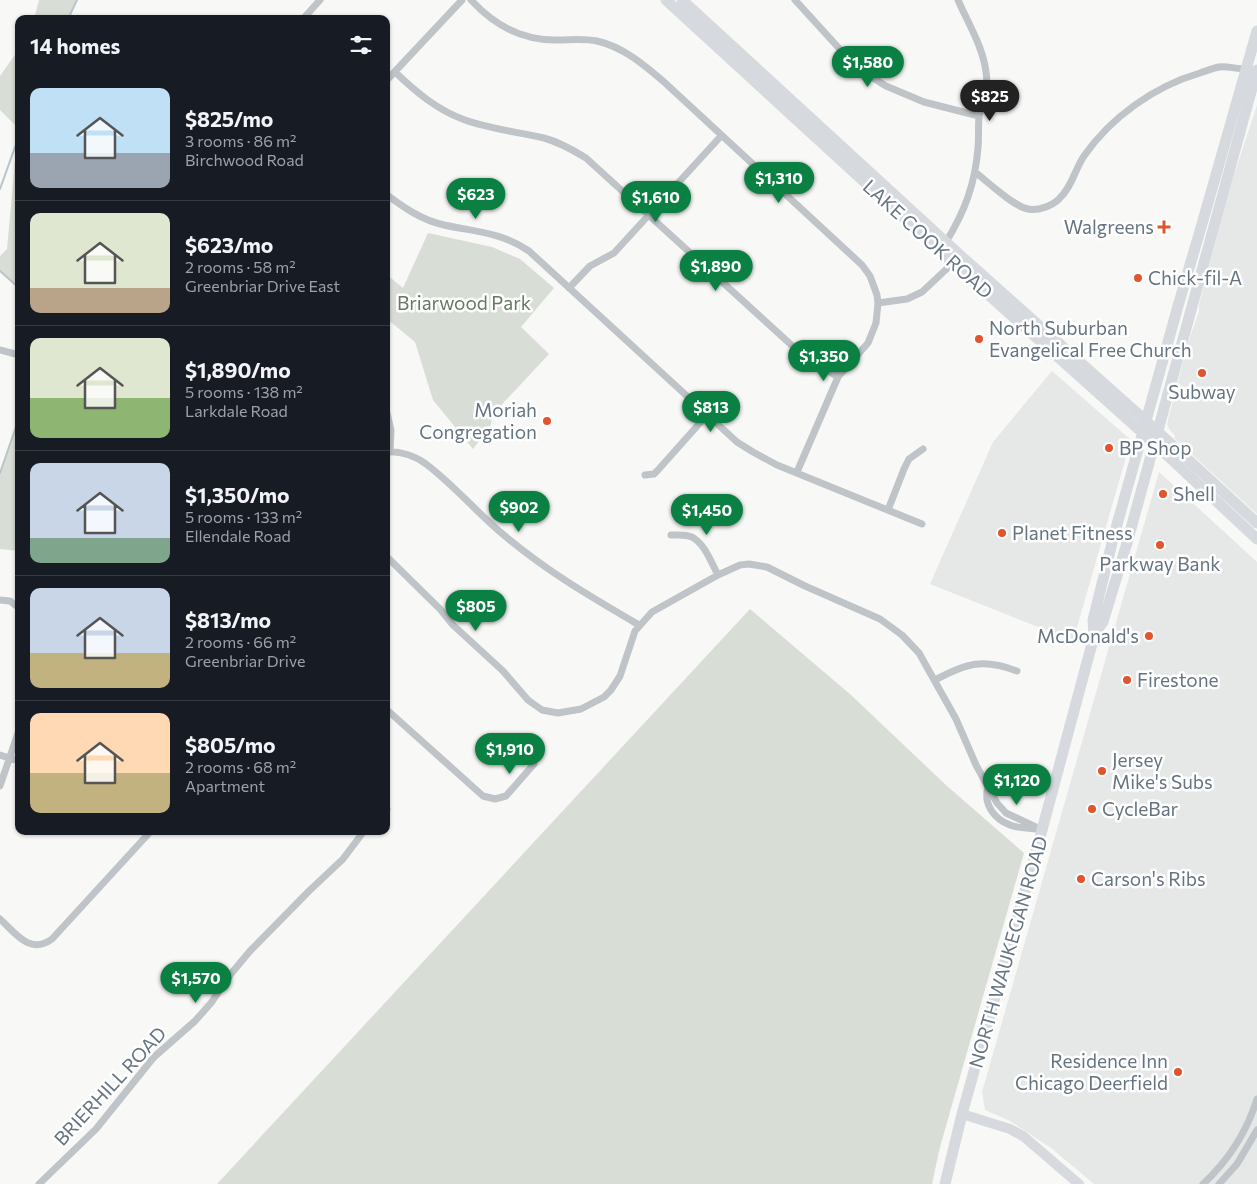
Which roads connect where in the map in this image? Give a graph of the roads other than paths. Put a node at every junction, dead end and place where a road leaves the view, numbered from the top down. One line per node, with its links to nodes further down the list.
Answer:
1 (320, 0): 8 (street)
2 (462, 0): 11 (street)
3 (470, 0): 14 (street)
4 (666, 0): 19 (main road, LAKE COOK ROAD)
5 (682, 0): 18 (main road, LAKE COOK ROAD)
6 (795, 0): 13 (street)
7 (958, 0): 13 (street)
8 (307, 15)
9 (1257, 30): 10 (main road)
10 (1251, 69): 15 (street); 26 (main road, NORTH WAUKEGAN ROAD); 27 (main road, NORTH WAUKEGAN ROAD)
11 (395, 72): 12 (street); 17 (street)
12 (390, 77)
13 (979, 116): 15 (street)
14 (722, 136): 17 (street); 21 (street)
15 (975, 172): 18 (street)
16 (390, 197): 20 (street)
17 (649, 215): 20 (street); 24 (street)
18 (946, 242): 19 (main road, LAKE COOK ROAD)
19 (957, 259): 21 (street); 26 (main road, LAKE COOK ROAD); 28 (main road, LAKE COOK ROAD)
20 (569, 288): 25 (street)
21 (878, 303): 24 (street)
22 (0, 350): 23 (street)
23 (15, 354)
24 (838, 377): 32 (street)
25 (707, 415): 32 (street); 33 (street)
26 (1146, 421): 27 (main road, LAKE COOK ROAD); 28 (main road, NORTH WAUKEGAN ROAD)
27 (1157, 431): 29 (main road, NORTH WAUKEGAN ROAD); 35 (main road, LAKE COOK ROAD)
28 (1142, 433): 29 (main road, LAKE COOK ROAD); 44 (main road, NORTH WAUKEGAN ROAD)
29 (1154, 443): 38 (main road, LAKE COOK ROAD); 44 (main road, NORTH WAUKEGAN ROAD)
30 (923, 449): 34 (street)
31 (390, 452): 43 (street)
32 (797, 472): 34 (street)
33 (645, 475)
34 (888, 510): 36 (street)
35 (1257, 523)
36 (922, 524)
37 (671, 535): 40 (street)
38 (1257, 539)
39 (390, 560): 43 (street)
40 (718, 575): 43 (street); 46 (street)
41 (0, 600): 42 (street)
42 (15, 605)
43 (639, 625)
44 (1094, 634): 54 (main road, NORTH WAUKEGAN ROAD)
45 (1017, 671): 46 (street)
46 (935, 680): 54 (street)
47 (390, 713): 52 (street)
48 (15, 741): 50 (street)
49 (0, 755): 50 (street)
50 (9, 758): 51 (street); 53 (street)
51 (15, 760)
52 (534, 764)
53 (0, 786)
54 (1042, 830): 59 (main road, NORTH WAUKEGAN ROAD)
55 (147, 835): 57 (street)
56 (361, 835): 61 (street, BRIERHILL ROAD)
57 (0, 919)
58 (1257, 1099): 64 (street)
59 (962, 1114): 62 (main road, NORTH WAUKEGAN ROAD); 63 (street)
60 (1257, 1130): 65 (street)
61 (39, 1184)
62 (945, 1184)
63 (1079, 1184)
64 (1203, 1184)
65 (1219, 1184)

